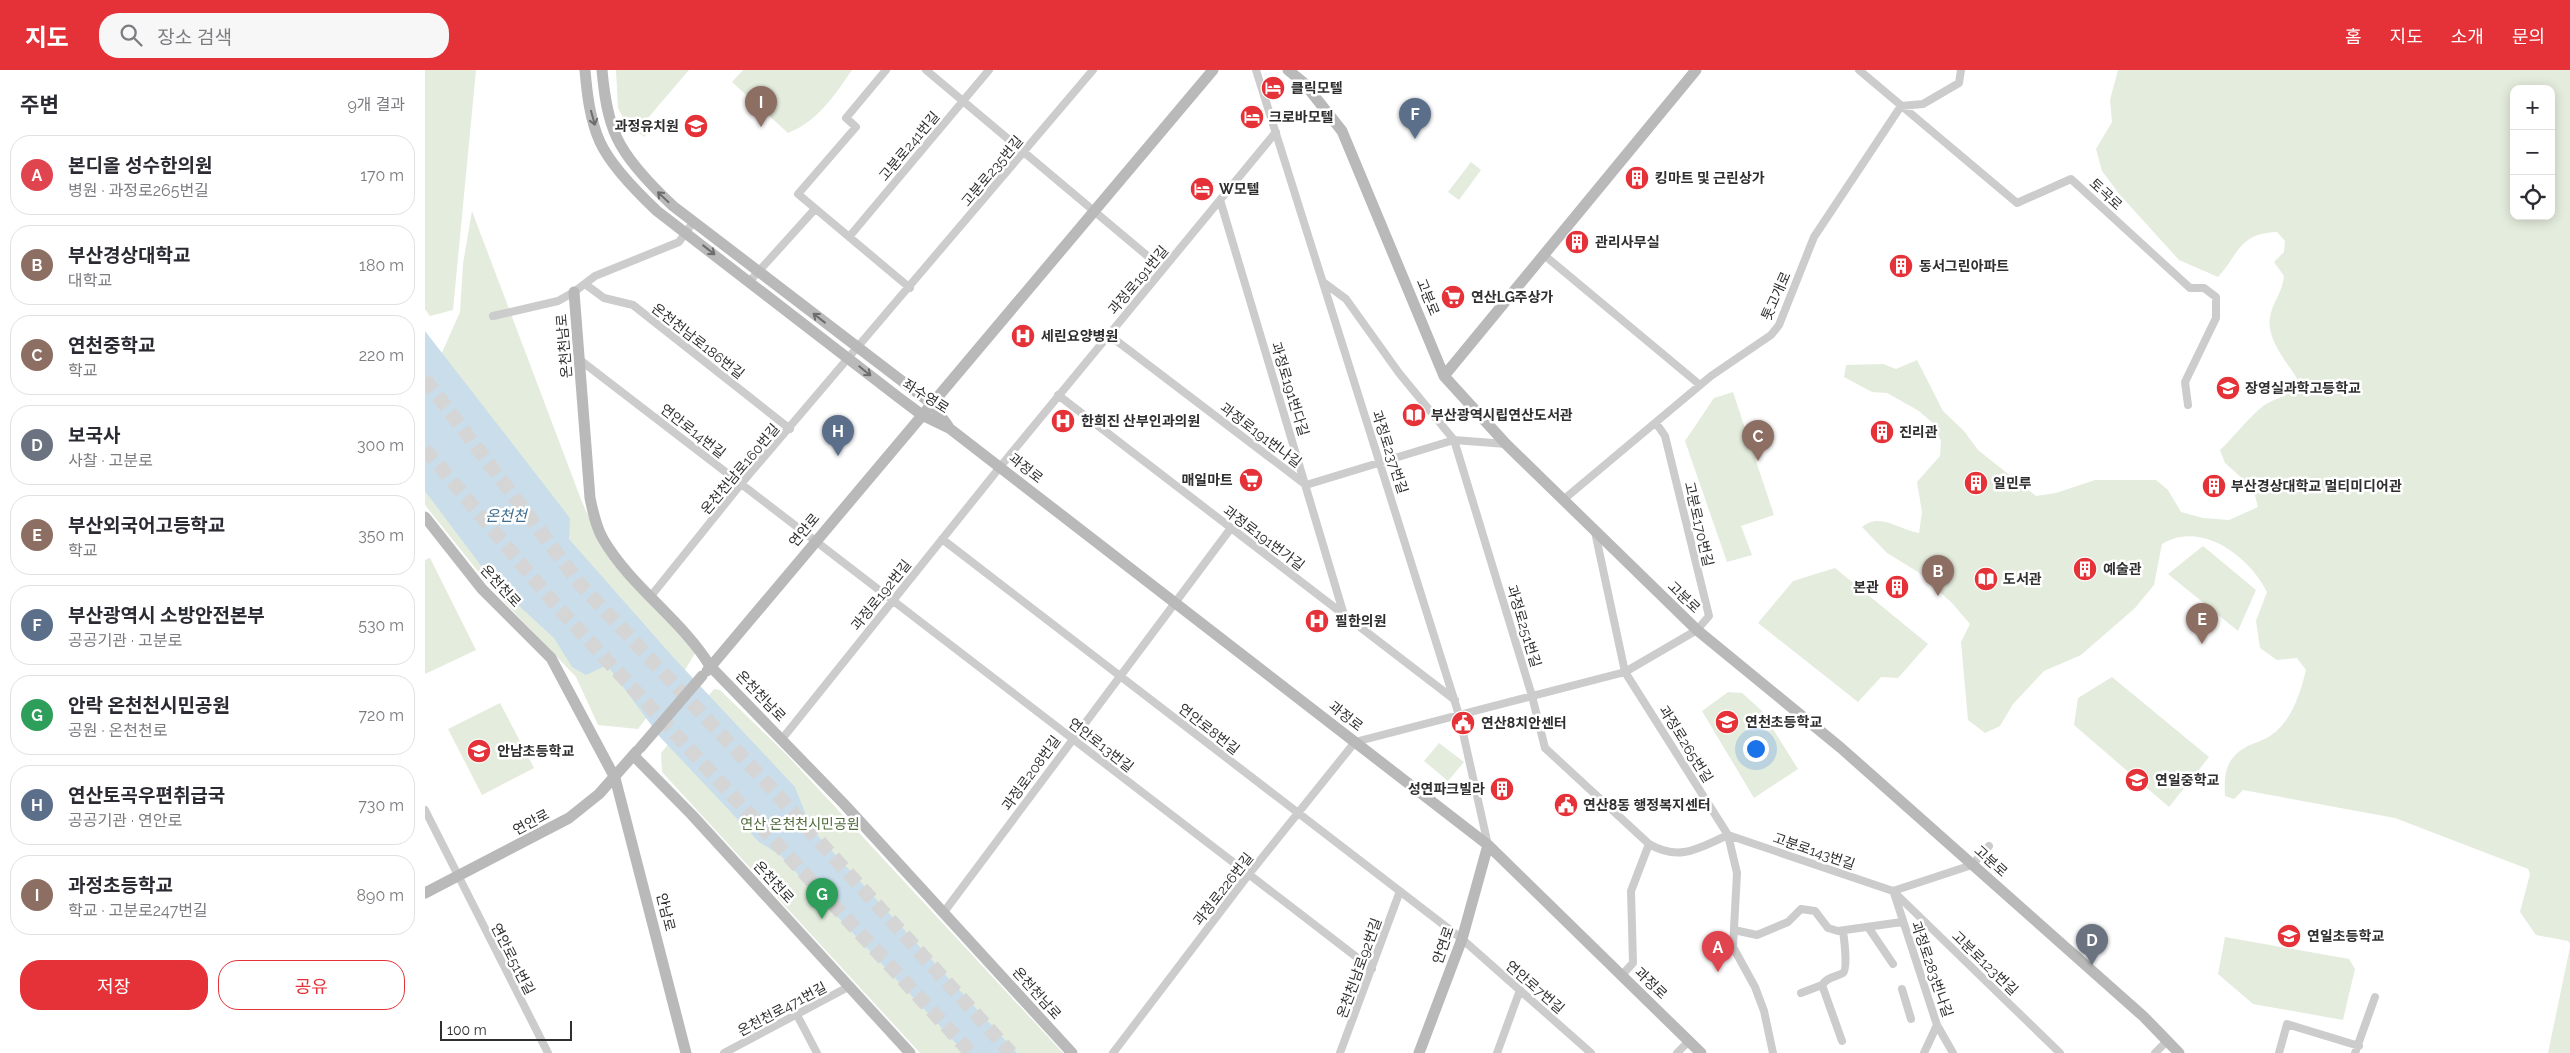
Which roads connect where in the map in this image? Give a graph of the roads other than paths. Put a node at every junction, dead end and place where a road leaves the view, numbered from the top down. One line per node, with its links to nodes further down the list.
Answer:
1 (585, 70): 22 (main road, 좌수영로, one-way to 22)
2 (602, 70): 21 (main road, 좌수영로, one-way to 2)
3 (886, 70): 19 (street)
4 (926, 70): 14 (street)
5 (989, 70): 14 (street, 고분로241번길)
6 (1093, 70): 17 (street, 고분로235번길)
7 (1213, 70): 20 (main road)
8 (1256, 70): 16 (street, 과정로237번길)
9 (1288, 70): 37 (main road, 고분로)
10 (1696, 70): 24 (main road)
11 (1859, 70): 13 (street, 토곡로)
12 (1961, 70): 15 (street)
13 (1867, 73): 15 (street, 토곡로)
14 (963, 101): 17 (street); 23 (street, 고분로241번길)
15 (1901, 106): 38 (street, 톳고개로); 41 (street, 토곡로)
16 (1276, 132): 18 (street, 과정로191번길); 28 (street, 과정로237번길)
17 (1024, 152): 20 (street); 30 (street, 고분로235번길)
18 (1220, 200): 25 (street, 과정로191번길); 51 (street, 과정로191번다길)
19 (815, 209): 23 (street); 26 (street)
20 (1094, 211): 25 (street); 40 (main road)
21 (694, 221): 22 (street); 26 (main road, 좌수영로)
22 (686, 232): 27 (main road, 좌수영로, one-way to 27); 29 (street)
23 (849, 237): 30 (street)
24 (1544, 255): 37 (main road); 38 (street)
25 (1163, 269): 33 (street, 과정로191번길)
26 (758, 271): 27 (street); 34 (main road, 좌수영로, one-way to 26)
27 (749, 282): 35 (main road, 좌수영로)
28 (1323, 282): 46 (street, 과정로251번길); 48 (street, 과정로237번길)
29 (585, 284): 31 (street); 45 (street, 온천천남로186번길)
30 (910, 288): 34 (street, 고분로235번길)
31 (574, 292): 32 (street); 36 (main road, 온천천남로)
32 (493, 316)
33 (1109, 335): 39 (street, 과정로191번길); 51 (street, 과정로191번나길)
34 (858, 349): 35 (street, 고분로235번길); 40 (main road, 좌수영로)
35 (850, 358): 42 (main road, 좌수영로, one-way to 42); 45 (street, 온천천남로160번길)
36 (580, 360): 50 (street, 연안로14번길); 58 (main road, 온천천남로)
37 (1444, 376): 47 (main road, 고분로)
38 (1700, 385): 43 (street, 톳고개로)
39 (1058, 395): 49 (street, 과정로191번길); 54 (street, 과정로191번가길)
40 (932, 404): 42 (main road); 44 (main road, 좌수영로)
41 (2188, 405)
42 (922, 414): 44 (main road, 좌수영로); 57 (main road, 연안로)
43 (1656, 423): 52 (street, 톳고개로); 62 (street, 고분로170번길)
44 (949, 428): 49 (main road, 과정로)
45 (790, 429): 50 (street, 온천천남로160번길)
46 (1454, 440): 47 (street, 과정로191번나길); 48 (street, 과정로191번나길); 66 (street, 과정로251번길)
47 (1506, 444): 52 (main road, 고분로)
48 (1380, 462): 51 (street, 과정로191번나길); 67 (street, 과정로237번길)
49 (1000, 467): 56 (street, 과정로192번길); 60 (main road, 과정로)
50 (741, 484): 57 (street, 연안로14번길); 58 (street, 온천천남로160번길)
51 (1306, 485): 61 (street, 과정로191번다길)
52 (1563, 500): 55 (main road, 고분로)
53 (427, 523): 73 (main road, 온천천로)
54 (1231, 528): 60 (street, 과정로208번길); 61 (street, 과정로191번가길)
55 (1595, 532): 62 (main road, 고분로); 64 (street, 과정로265번길)
56 (942, 539): 59 (street, 과정로192번길); 65 (street, 연안로8번길)
57 (815, 541): 59 (street, 연안로13번길); 63 (main road, 연안로)
58 (651, 596): 63 (main road, 온천천남로)
59 (893, 600): 69 (street, 연안로13번길); 70 (street, 과정로192번길)
60 (1176, 603): 65 (street, 과정로208번길); 71 (main road, 과정로)
61 (1344, 615): 67 (street, 과정로191번가길)
62 (1697, 630): 64 (street); 80 (main road, 고분로)
63 (711, 666): 70 (main road, 온천천남로); 72 (main road, 연안로, bridge)
64 (1625, 672): 66 (street); 76 (street, 과정로265번길)
65 (1121, 676): 69 (street, 과정로208번길); 75 (street, 연안로8번길)
66 (1532, 696): 68 (street); 77 (street, 과정로251번길)
67 (1455, 700): 68 (street, 과정로237번길)
68 (1459, 715): 71 (street); 78 (street, 과정로237번길)
69 (1072, 738): 81 (street, 연안로13번길); 86 (street, 과정로208번길)
70 (782, 739): 86 (main road, 온천천남로)
71 (1355, 742): 75 (street, 과정로226번길); 78 (main road, 과정로)
72 (636, 753): 73 (main road, 연안로); 96 (main road, 온천천로)
73 (615, 778): 82 (main road, 연안로); 109 (main road, 안남로)
74 (425, 810): 82 (street, 연안로51번길)
75 (1298, 813): 81 (street, 과정로226번길); 83 (street, 연안로8번길)
76 (1728, 834): 77 (street); 84 (street, 고분로143번길); 89 (street, 과정로265번길)
77 (1649, 844): 94 (street)
78 (1488, 845): 91 (main road, 안연로); 94 (main road, 과정로)
79 (1989, 846): 80 (street)
80 (1972, 864): 84 (street); 106 (main road, 고분로)
81 (1249, 874): 93 (street, 연안로13번길); 114 (street, 과정로226번길)
82 (457, 877): 85 (main road, 연안로); 108 (street, 연안로51번길)
83 (1400, 891): 91 (street, 연안로8번길); 93 (street, 온천천남로92번길)
84 (1893, 891): 87 (street, 과정로283번나길); 124 (street, 고분로123번길)
85 (425, 893)
86 (944, 912): 113 (main road, 온천천남로)
87 (1902, 922): 88 (street); 103 (street, 과정로283번나길)
88 (1868, 927): 90 (street); 92 (street)
89 (1734, 930): 90 (street); 121 (street, 과정로265번길)
90 (1843, 931): 95 (street)
91 (1462, 939): 98 (street, 연안로7번길); 116 (main road, 안연로)
92 (1893, 964)
93 (1372, 968): 115 (street, 온천천남로92번길)
94 (1622, 975): 104 (main road, 과정로)
95 (1822, 985): 99 (street); 105 (street)
96 (850, 986): 101 (street, 온천천로471번길); 112 (main road, 온천천로)
97 (1902, 989): 102 (street)
98 (1520, 990): 117 (street); 118 (street, 연안로7번길)
99 (1801, 993)
100 (2375, 997): 107 (street)
101 (797, 1015): 110 (street, 온천천로471번길); 111 (street)
102 (1911, 1019)
103 (1937, 1025): 122 (street); 123 (street, 과정로283번나길)
104 (1689, 1041): 119 (street); 120 (main road, 과정로)
105 (1842, 1041)
106 (2167, 1041): 125 (street); 126 (main road, 고분로)
107 (2357, 1050): 127 (street)
108 (547, 1053)
109 (686, 1053)
110 (724, 1053)
111 (817, 1053)
112 (909, 1053)
113 (1072, 1053)
114 (1113, 1053)
115 (1340, 1053)
116 (1419, 1053)
117 (1497, 1053)
118 (1591, 1053)
119 (1677, 1053)
120 (1701, 1053)
121 (1773, 1053)
122 (1924, 1053)
123 (1953, 1053)
124 (2061, 1053)
125 (2155, 1053)
126 (2179, 1053)
127 (2279, 1053)

